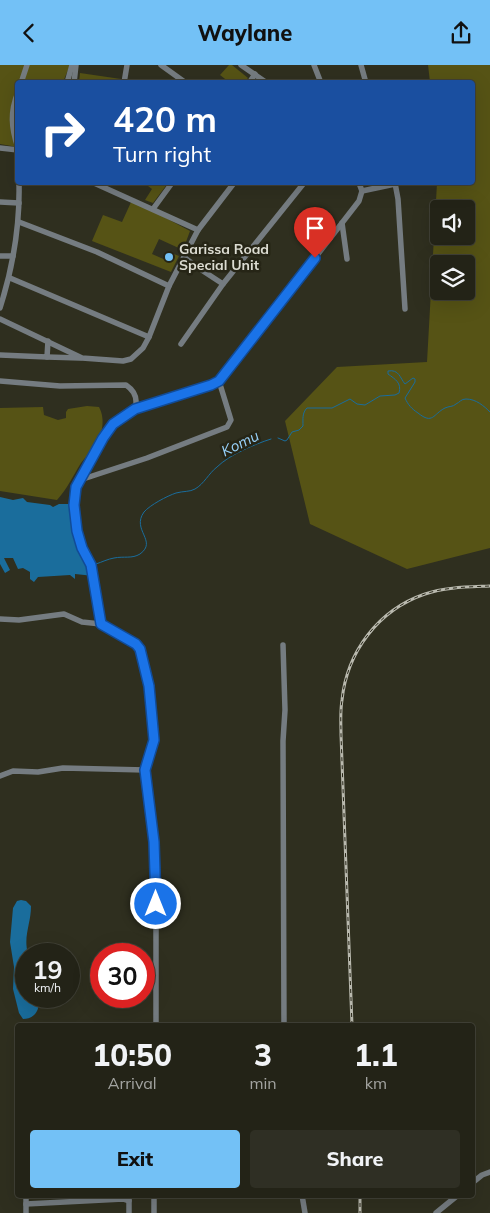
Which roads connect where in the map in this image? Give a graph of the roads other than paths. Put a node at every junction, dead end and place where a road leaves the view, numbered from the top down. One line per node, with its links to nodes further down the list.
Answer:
1 (26, 65): 10 (street)
2 (72, 65): 11 (street)
3 (76, 65): 12 (street)
4 (126, 65): 13 (street)
5 (161, 65): 14 (street)
6 (241, 65): 9 (street)
7 (314, 65): 17 (street)
8 (360, 65): 18 (street)
9 (255, 74): 15 (street); 16 (street)
10 (22, 80)
11 (68, 80)
12 (74, 80)
13 (124, 80)
14 (182, 80)
15 (251, 80)
16 (263, 80)
17 (321, 80)
18 (365, 80)
19 (15, 103): 20 (street)
20 (15, 140)
21 (0, 148): 22 (street)
22 (15, 149)
23 (19, 185): 33 (street)
24 (99, 185): 34 (street)
25 (170, 185): 34 (street)
26 (232, 185): 37 (street)
27 (302, 185): 43 (street)
28 (360, 185): 31 (street)
29 (387, 185): 31 (street)
30 (395, 185): 46 (street)
31 (362, 191): 36 (street)
32 (0, 202): 33 (street)
33 (19, 203): 35 (street)
34 (153, 209): 37 (street)
35 (19, 222): 38 (street); 44 (street)
36 (342, 223): 41 (street); 55 (street)
37 (198, 230): 40 (street)
38 (13, 255): 39 (street); 42 (street)
39 (0, 256)
40 (185, 258): 43 (street); 44 (street)
41 (347, 259)
42 (10, 279): 45 (street); 48 (street)
43 (223, 284): 50 (street)
44 (169, 286): 48 (street)
45 (0, 307)
46 (405, 309)
47 (0, 319): 49 (street)
48 (149, 337): 53 (street)
49 (48, 341): 52 (street); 53 (street)
50 (181, 344)
51 (0, 355): 52 (street)
52 (47, 357): 53 (street)
53 (82, 358)
54 (0, 381): 56 (street)
55 (219, 381): 56 (street); 57 (street)
56 (135, 409): 57 (street)
57 (80, 480): 59 (street)
58 (0, 619): 59 (street)
59 (101, 624): 61 (street)
60 (283, 645): 64 (street)
61 (145, 770): 62 (street); 63 (street)
62 (0, 776)
63 (156, 1023)
64 (284, 1023)
65 (490, 1172): 66 (street)
66 (475, 1181)
67 (26, 1198): 72 (street)
68 (129, 1198): 72 (street); 74 (street)
69 (154, 1198): 75 (street)
70 (302, 1198): 76 (street)
71 (454, 1198): 77 (street)
72 (26, 1203): 73 (street)
73 (26, 1213)
74 (129, 1213)
75 (154, 1213)
76 (305, 1213)
77 (436, 1213)

